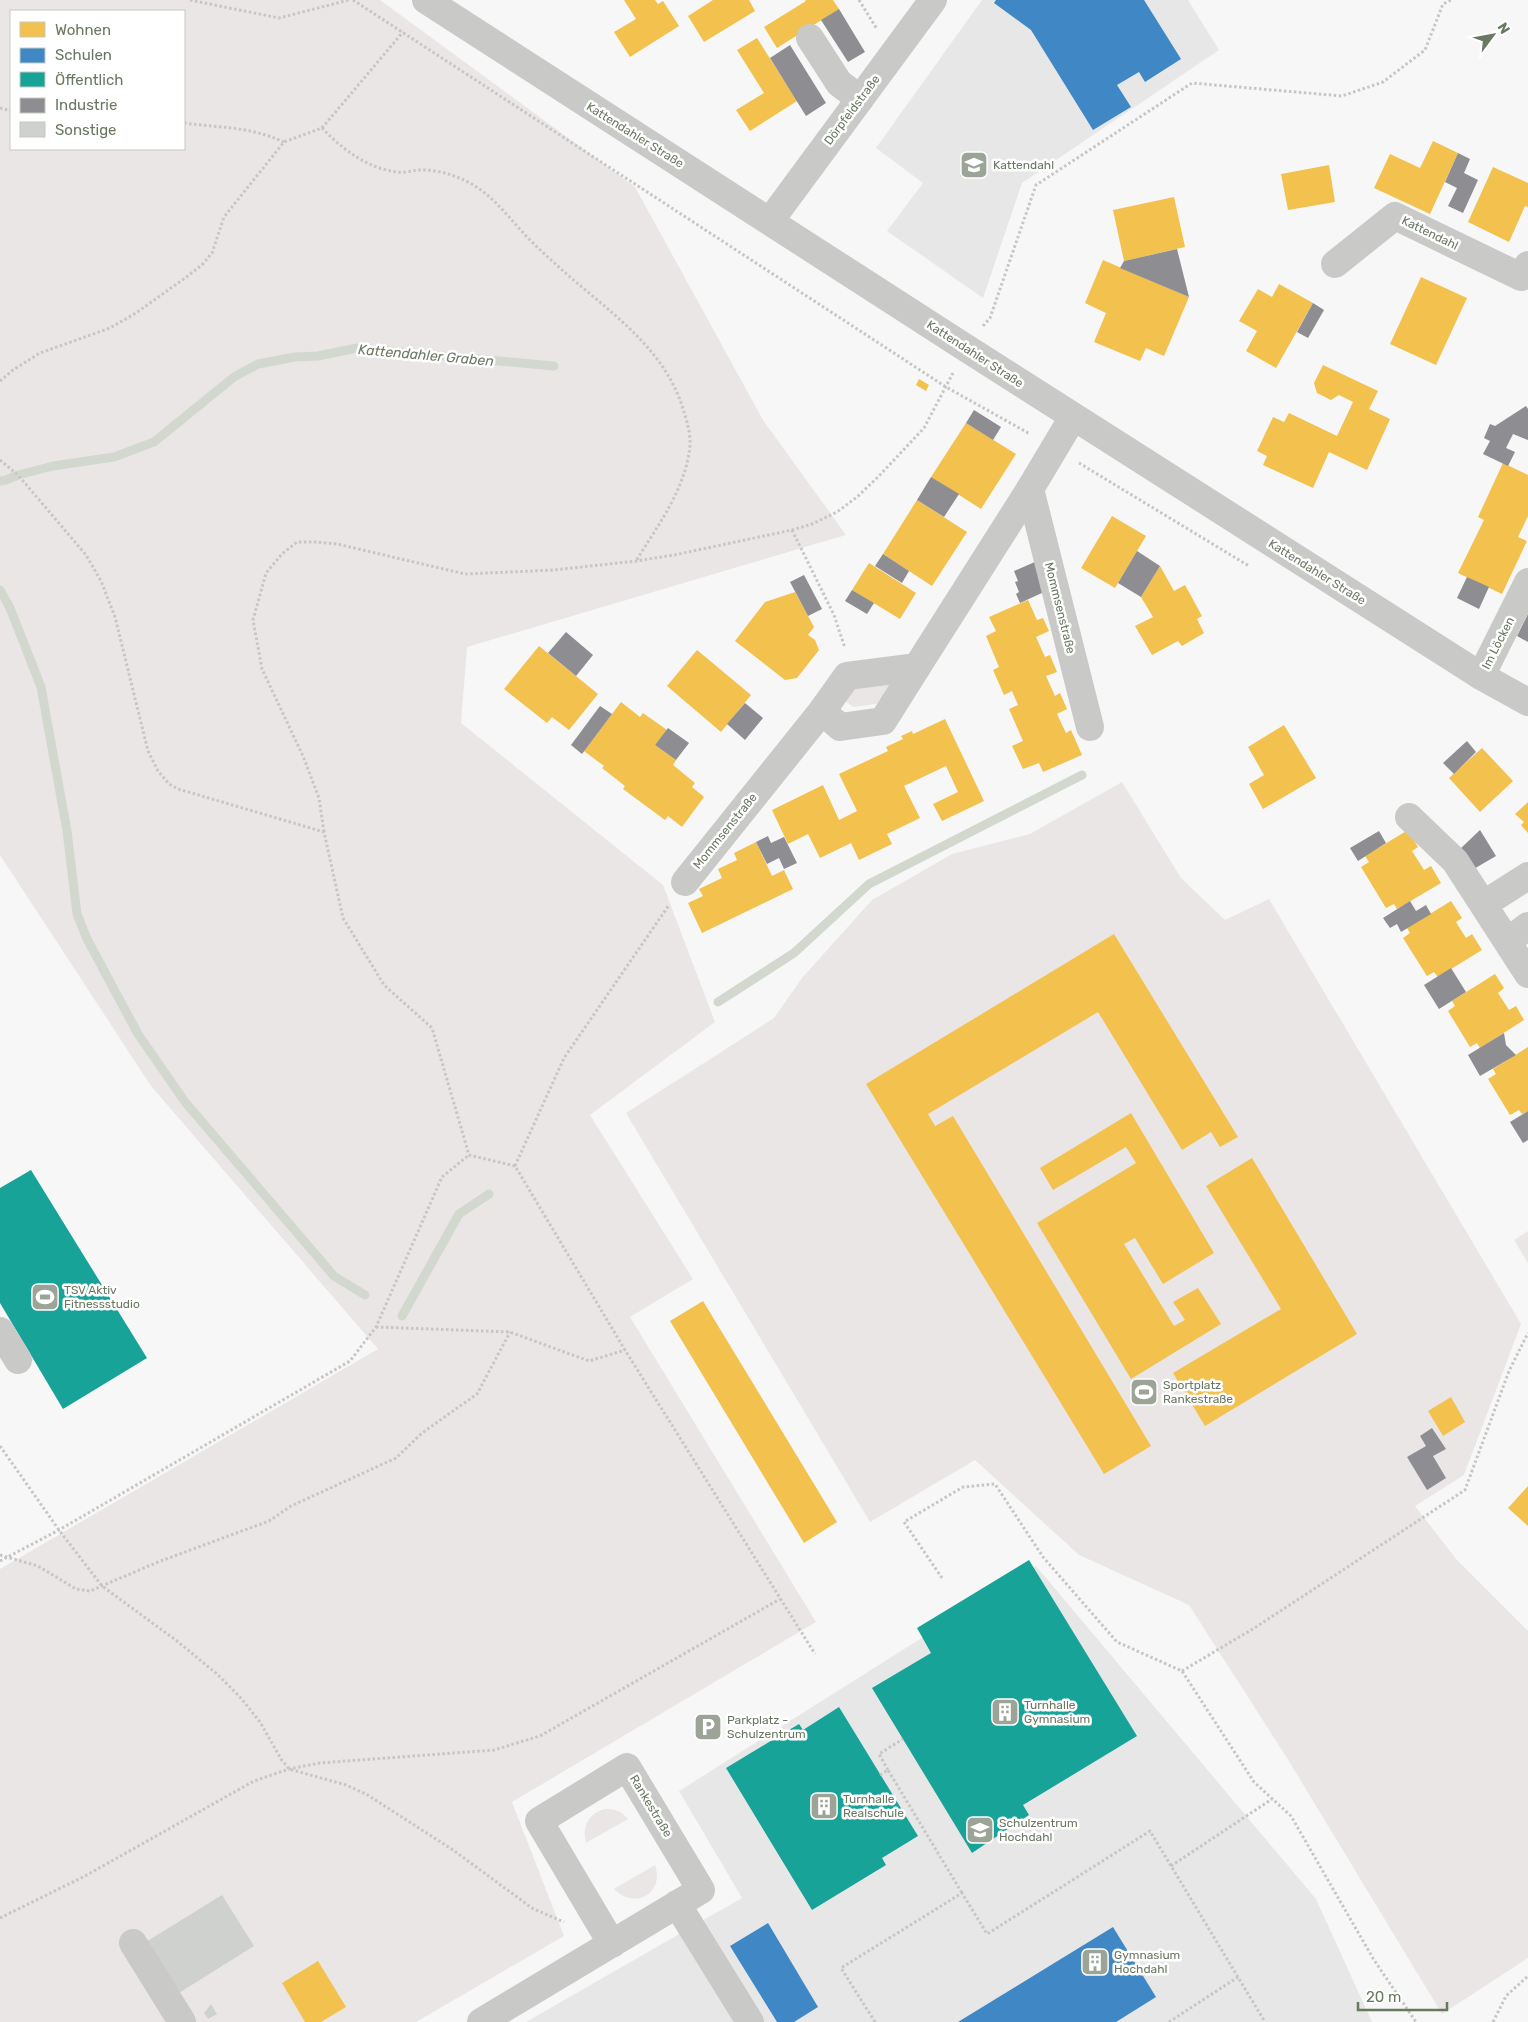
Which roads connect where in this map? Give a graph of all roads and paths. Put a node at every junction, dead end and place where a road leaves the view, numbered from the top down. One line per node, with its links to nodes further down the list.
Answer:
1 (190, 0): 2 (path)
2 (349, 0)
3 (353, 0): 8 (path)
4 (426, 0): 14 (street, Kattendahler Straße)
5 (934, 0): 10 (street, Dörpfeldstraße)
6 (1450, 0): 7 (path)
7 (1442, 2): 17 (path)
8 (403, 32): 12 (path); 19 (path)
9 (810, 38): 10 (street)
10 (860, 99): 14 (street, Dörpfeldstraße)
11 (185, 123): 13 (path)
12 (322, 128): 13 (path); 25 (path)
13 (284, 142): 18 (path)
14 (770, 221): 17 (street, Kattendahler Straße)
15 (1335, 264): 16 (street, Kattendahl)
16 (1528, 265)
17 (966, 348): 19 (path); 20 (street, Kattendahler Straße)
18 (0, 381)
19 (946, 387): 21 (path); 24 (path)
20 (1073, 416): 21 (street); 29 (street, Kattendahler Straße)
21 (1054, 448): 23 (street)
22 (0, 460): 34 (path)
23 (1030, 489): 27 (street); 32 (street, Mommsenstraße)
24 (792, 530): 25 (path); 28 (path)
25 (636, 561): 34 (path)
26 (1528, 582): 29 (street, Im Löcken)
27 (917, 668): 28 (street); 31 (street)
28 (847, 676): 31 (street, Mommsenstraße)
29 (1481, 676): 30 (street, Kattendahler Straße)
30 (1528, 702)
31 (822, 711): 36 (street, Mommsenstraße)
32 (1090, 726)
33 (1409, 817): 37 (street)
34 (324, 832): 40 (path)
35 (1528, 876): 37 (street)
36 (685, 882): 41 (path)
37 (1484, 904): 38 (street)
38 (1518, 934): 39 (street)
39 (1528, 974)
40 (469, 1154): 41 (path); 42 (path)
41 (515, 1166): 46 (path)
42 (376, 1328): 44 (path); 49 (path)
43 (0, 1331): 47 (street)
44 (510, 1332): 46 (path); 54 (path)
45 (1528, 1333): 57 (path)
46 (626, 1350): 55 (path)
47 (18, 1360)
48 (0, 1446): 49 (path)
49 (59, 1530): 51 (path); 54 (path)
50 (0, 1555): 51 (path)
51 (8, 1556): 52 (path); 54 (path)
52 (0, 1561)
53 (942, 1578): 57 (path)
54 (102, 1586): 59 (path)
55 (780, 1599): 56 (path); 59 (path)
56 (815, 1654)
57 (1182, 1671): 62 (path)
58 (903, 1739): 60 (path)
59 (289, 1769): 66 (path); 67 (path)
60 (888, 1770): 61 (path); 64 (path)
61 (880, 1775)
62 (1272, 1799): 63 (path); 78 (path)
63 (1171, 1866): 64 (path); 71 (path)
64 (962, 1893): 75 (path)
65 (677, 1904): 69 (street, Rankestraße); 69 (street, Rankestraße); 74 (street)
66 (0, 1918)
67 (568, 1923)
68 (133, 1943): 72 (street)
69 (612, 1944): 73 (street, Rankestraße)
70 (1528, 1976): 79 (path)
71 (1238, 1977): 76 (path); 77 (path)
72 (182, 2022)
73 (481, 2022)
74 (750, 2022)
75 (875, 2022)
76 (1169, 2022)
77 (1264, 2022)
78 (1416, 2022)
79 (1493, 2022)

